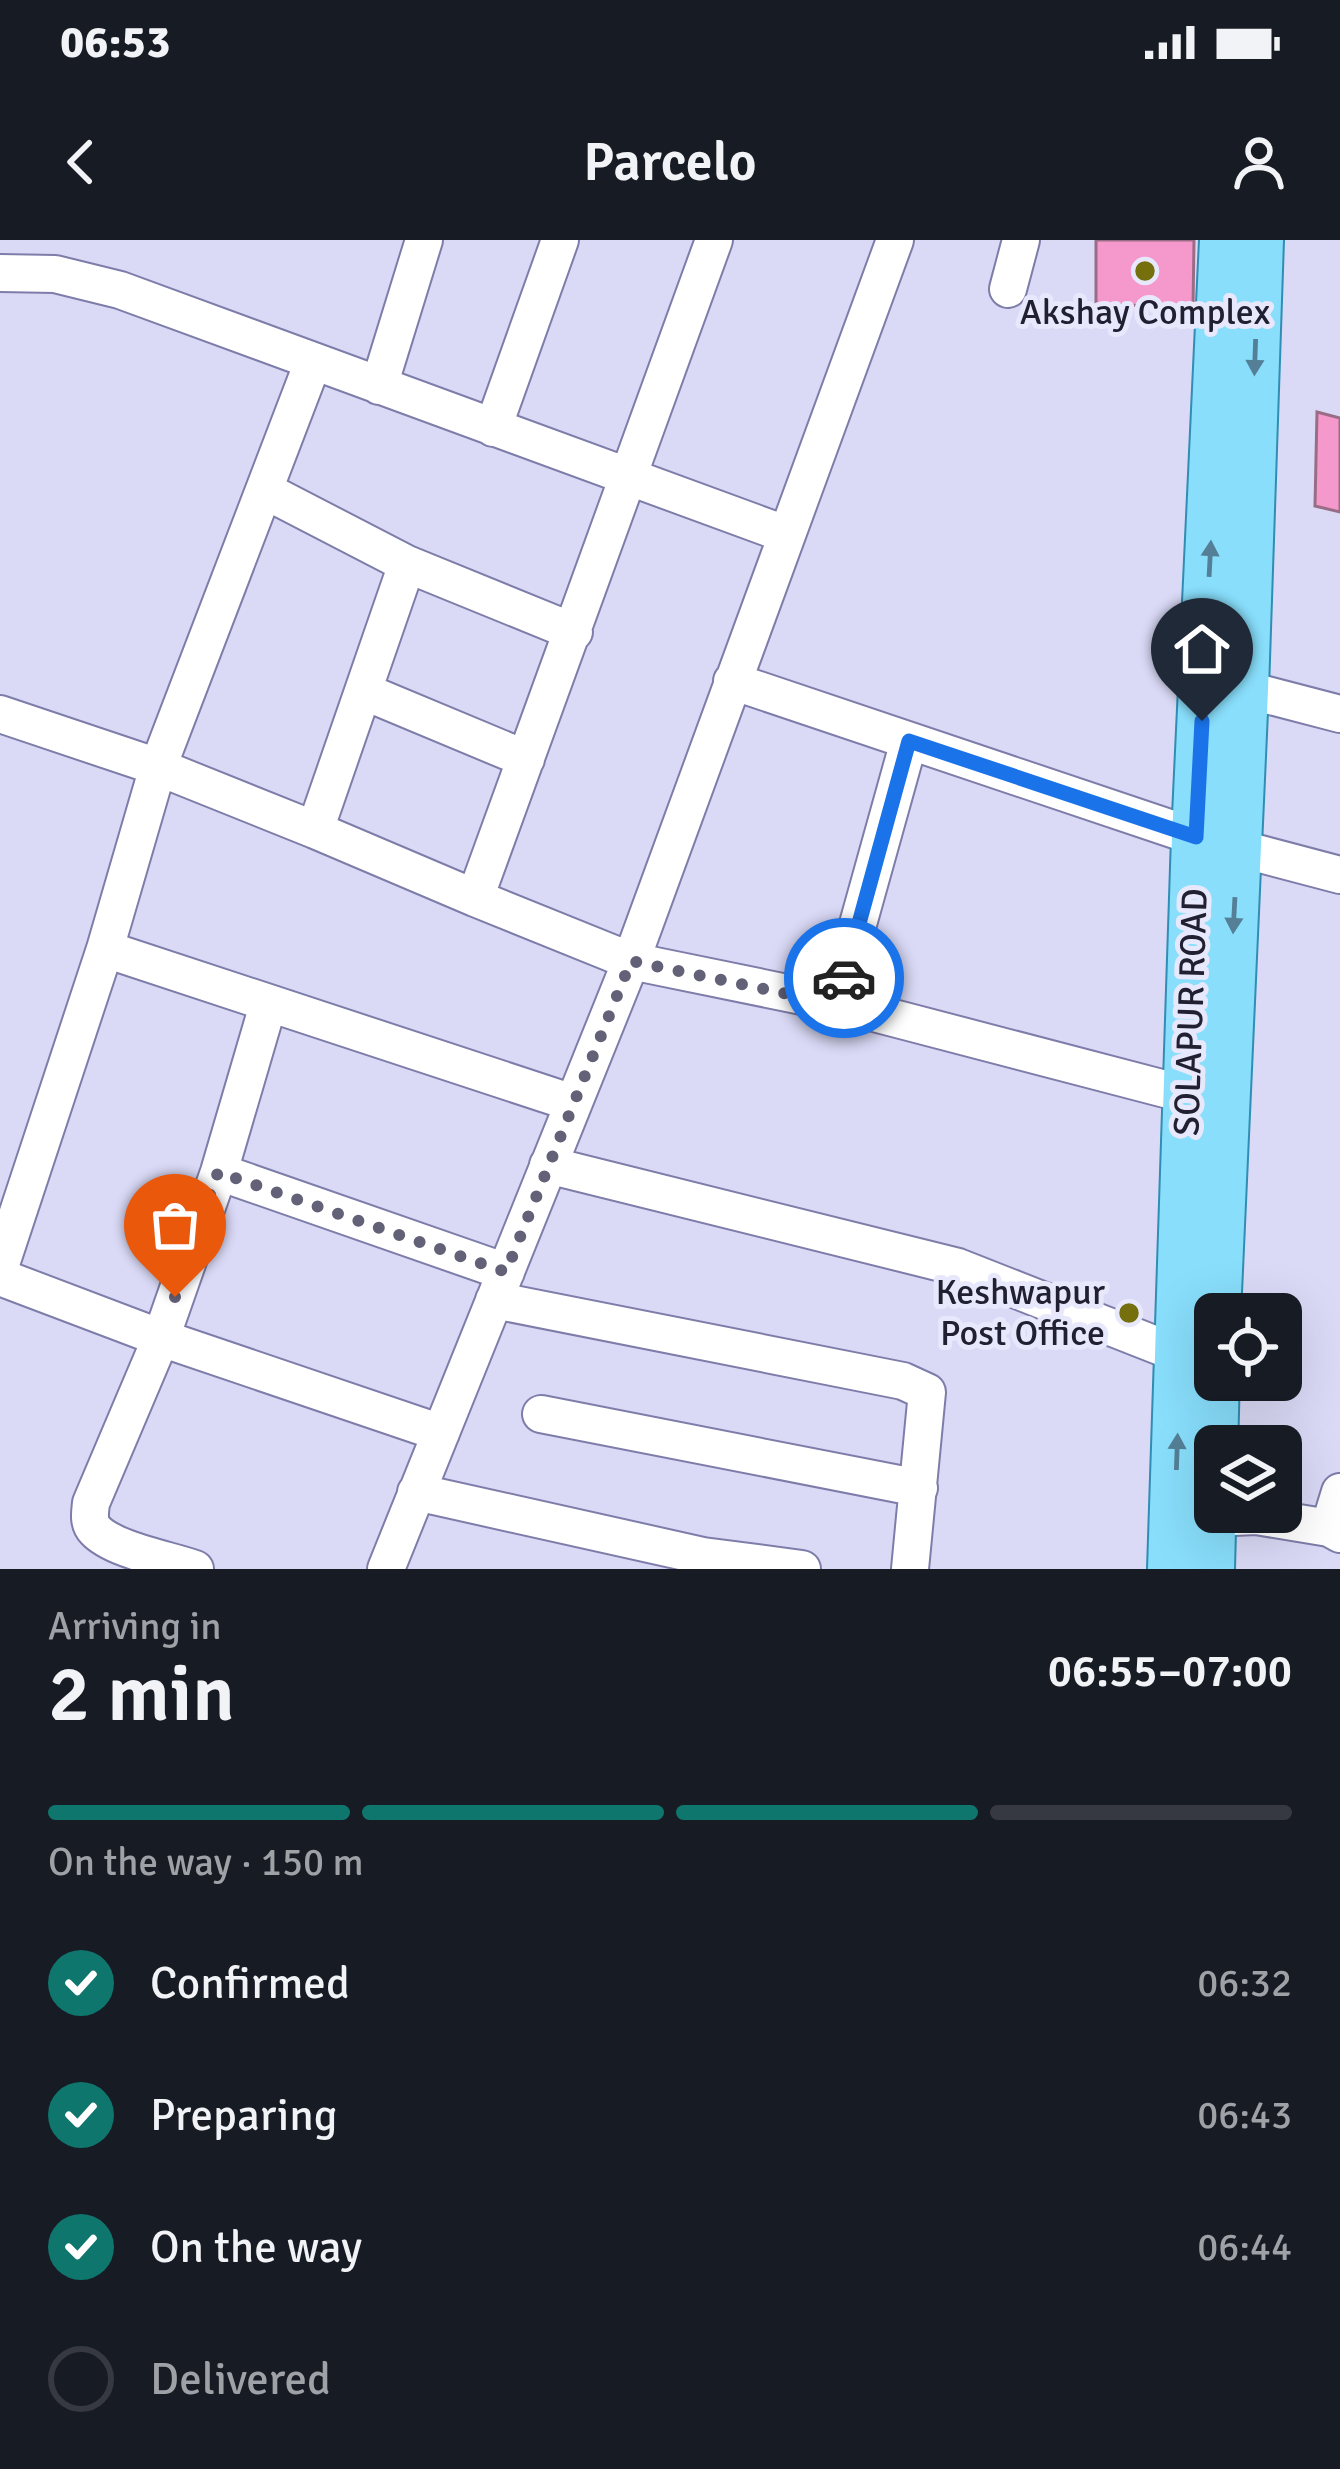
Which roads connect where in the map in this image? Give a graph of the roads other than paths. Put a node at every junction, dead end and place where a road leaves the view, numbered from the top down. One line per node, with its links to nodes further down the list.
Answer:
1 (424, 240): 11 (street)
2 (560, 240): 12 (street)
3 (714, 240): 13 (street)
4 (895, 240): 15 (street)
5 (1022, 240): 9 (street)
6 (1224, 240): 27 (main road, SOLAPUR ROAD, one-way to 6)
7 (1258, 240): 19 (main road, one-way to 19)
8 (0, 273): 10 (street)
9 (1008, 289)
10 (313, 362): 11 (street); 14 (street)
11 (379, 386): 12 (street)
12 (493, 428): 13 (street)
13 (629, 479): 15 (street); 17 (street)
14 (264, 490): 16 (street); 25 (street)
15 (785, 534): 18 (street)
16 (406, 564): 17 (street); 20 (street)
17 (574, 632): 24 (street)
18 (732, 681): 23 (street); 31 (street)
19 (1244, 689): 22 (street); 27 (main road)
20 (363, 691): 24 (street); 26 (street)
21 (0, 714): 25 (street)
22 (1340, 714)
23 (909, 741): 27 (street); 32 (street)
24 (526, 759): 29 (street)
25 (158, 767): 26 (street); 30 (street)
26 (315, 830): 29 (street)
27 (1217, 841): 28 (street); 34 (main road, SOLAPUR ROAD); 42 (main road, one-way to 42)
28 (1340, 875)
29 (475, 898): 31 (street)
30 (105, 949): 33 (street); 38 (street)
31 (631, 961): 32 (street); 35 (street)
32 (836, 1004): 34 (street)
33 (268, 1005): 35 (street); 37 (street)
34 (1188, 1095): 41 (main road, SOLAPUR ROAD)
35 (573, 1103): 36 (street)
36 (548, 1165): 40 (street); 44 (street)
37 (218, 1172): 40 (street); 43 (street)
38 (0, 1267)
39 (0, 1277): 43 (street)
40 (500, 1286): 47 (street); 48 (street)
41 (1195, 1293)
42 (1216, 1293)
43 (161, 1338): 47 (street); 54 (street)
44 (1194, 1363)
45 (1194, 1389): 58 (main road, SOLAPUR ROAD, one-way to 45)
46 (542, 1414): 48 (street)
47 (441, 1433): 49 (street)
48 (919, 1488): 57 (street)
49 (416, 1492): 55 (street); 56 (street)
50 (1340, 1492): 52 (street)
51 (1302, 1525): 52 (street)
52 (1335, 1531)
53 (1211, 1533): 59 (main road)
54 (195, 1569)
55 (386, 1569)
56 (802, 1569)
57 (910, 1569)
58 (1172, 1569)
59 (1210, 1569)

